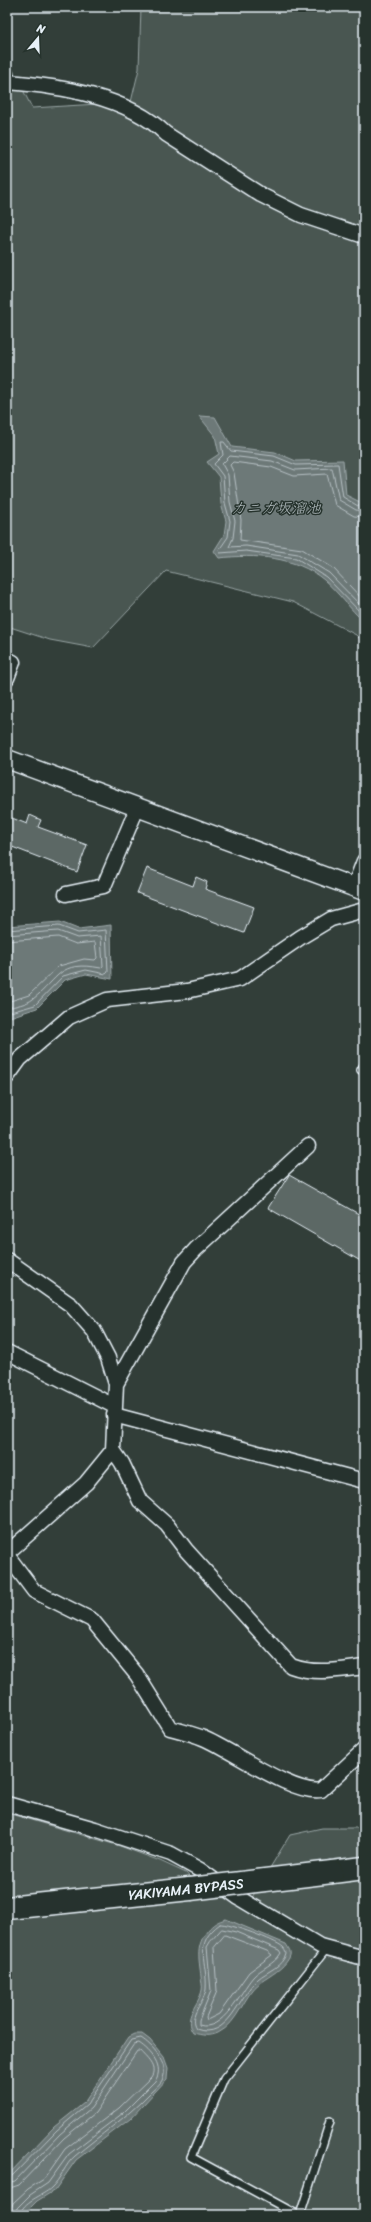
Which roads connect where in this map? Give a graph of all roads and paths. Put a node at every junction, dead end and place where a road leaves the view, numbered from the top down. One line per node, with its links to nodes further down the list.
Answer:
1 (7, 82): 2 (street)
2 (364, 236)
3 (7, 659): 4 (street)
4 (7, 678)
5 (7, 759): 6 (street)
6 (138, 806): 8 (street); 9 (street)
7 (364, 861): 8 (street)
8 (359, 889)
9 (66, 894)
10 (364, 910): 11 (street)
11 (7, 1077)
12 (308, 1146): 15 (street)
13 (7, 1260): 15 (street)
14 (7, 1352): 16 (street)
15 (116, 1384): 16 (street)
16 (114, 1410): 17 (street); 18 (street)
17 (113, 1450): 19 (street); 20 (street)
18 (364, 1481)
19 (7, 1554): 21 (street)
20 (364, 1667)
21 (364, 1750)
22 (7, 1804): 25 (street)
23 (364, 1868): 24 (highway, YAKIYAMA BYPASS, bridge)
24 (7, 1908)
25 (326, 1948): 26 (street); 28 (lane)
26 (364, 1958)
27 (330, 2121): 28 (lane)
28 (299, 2215)

